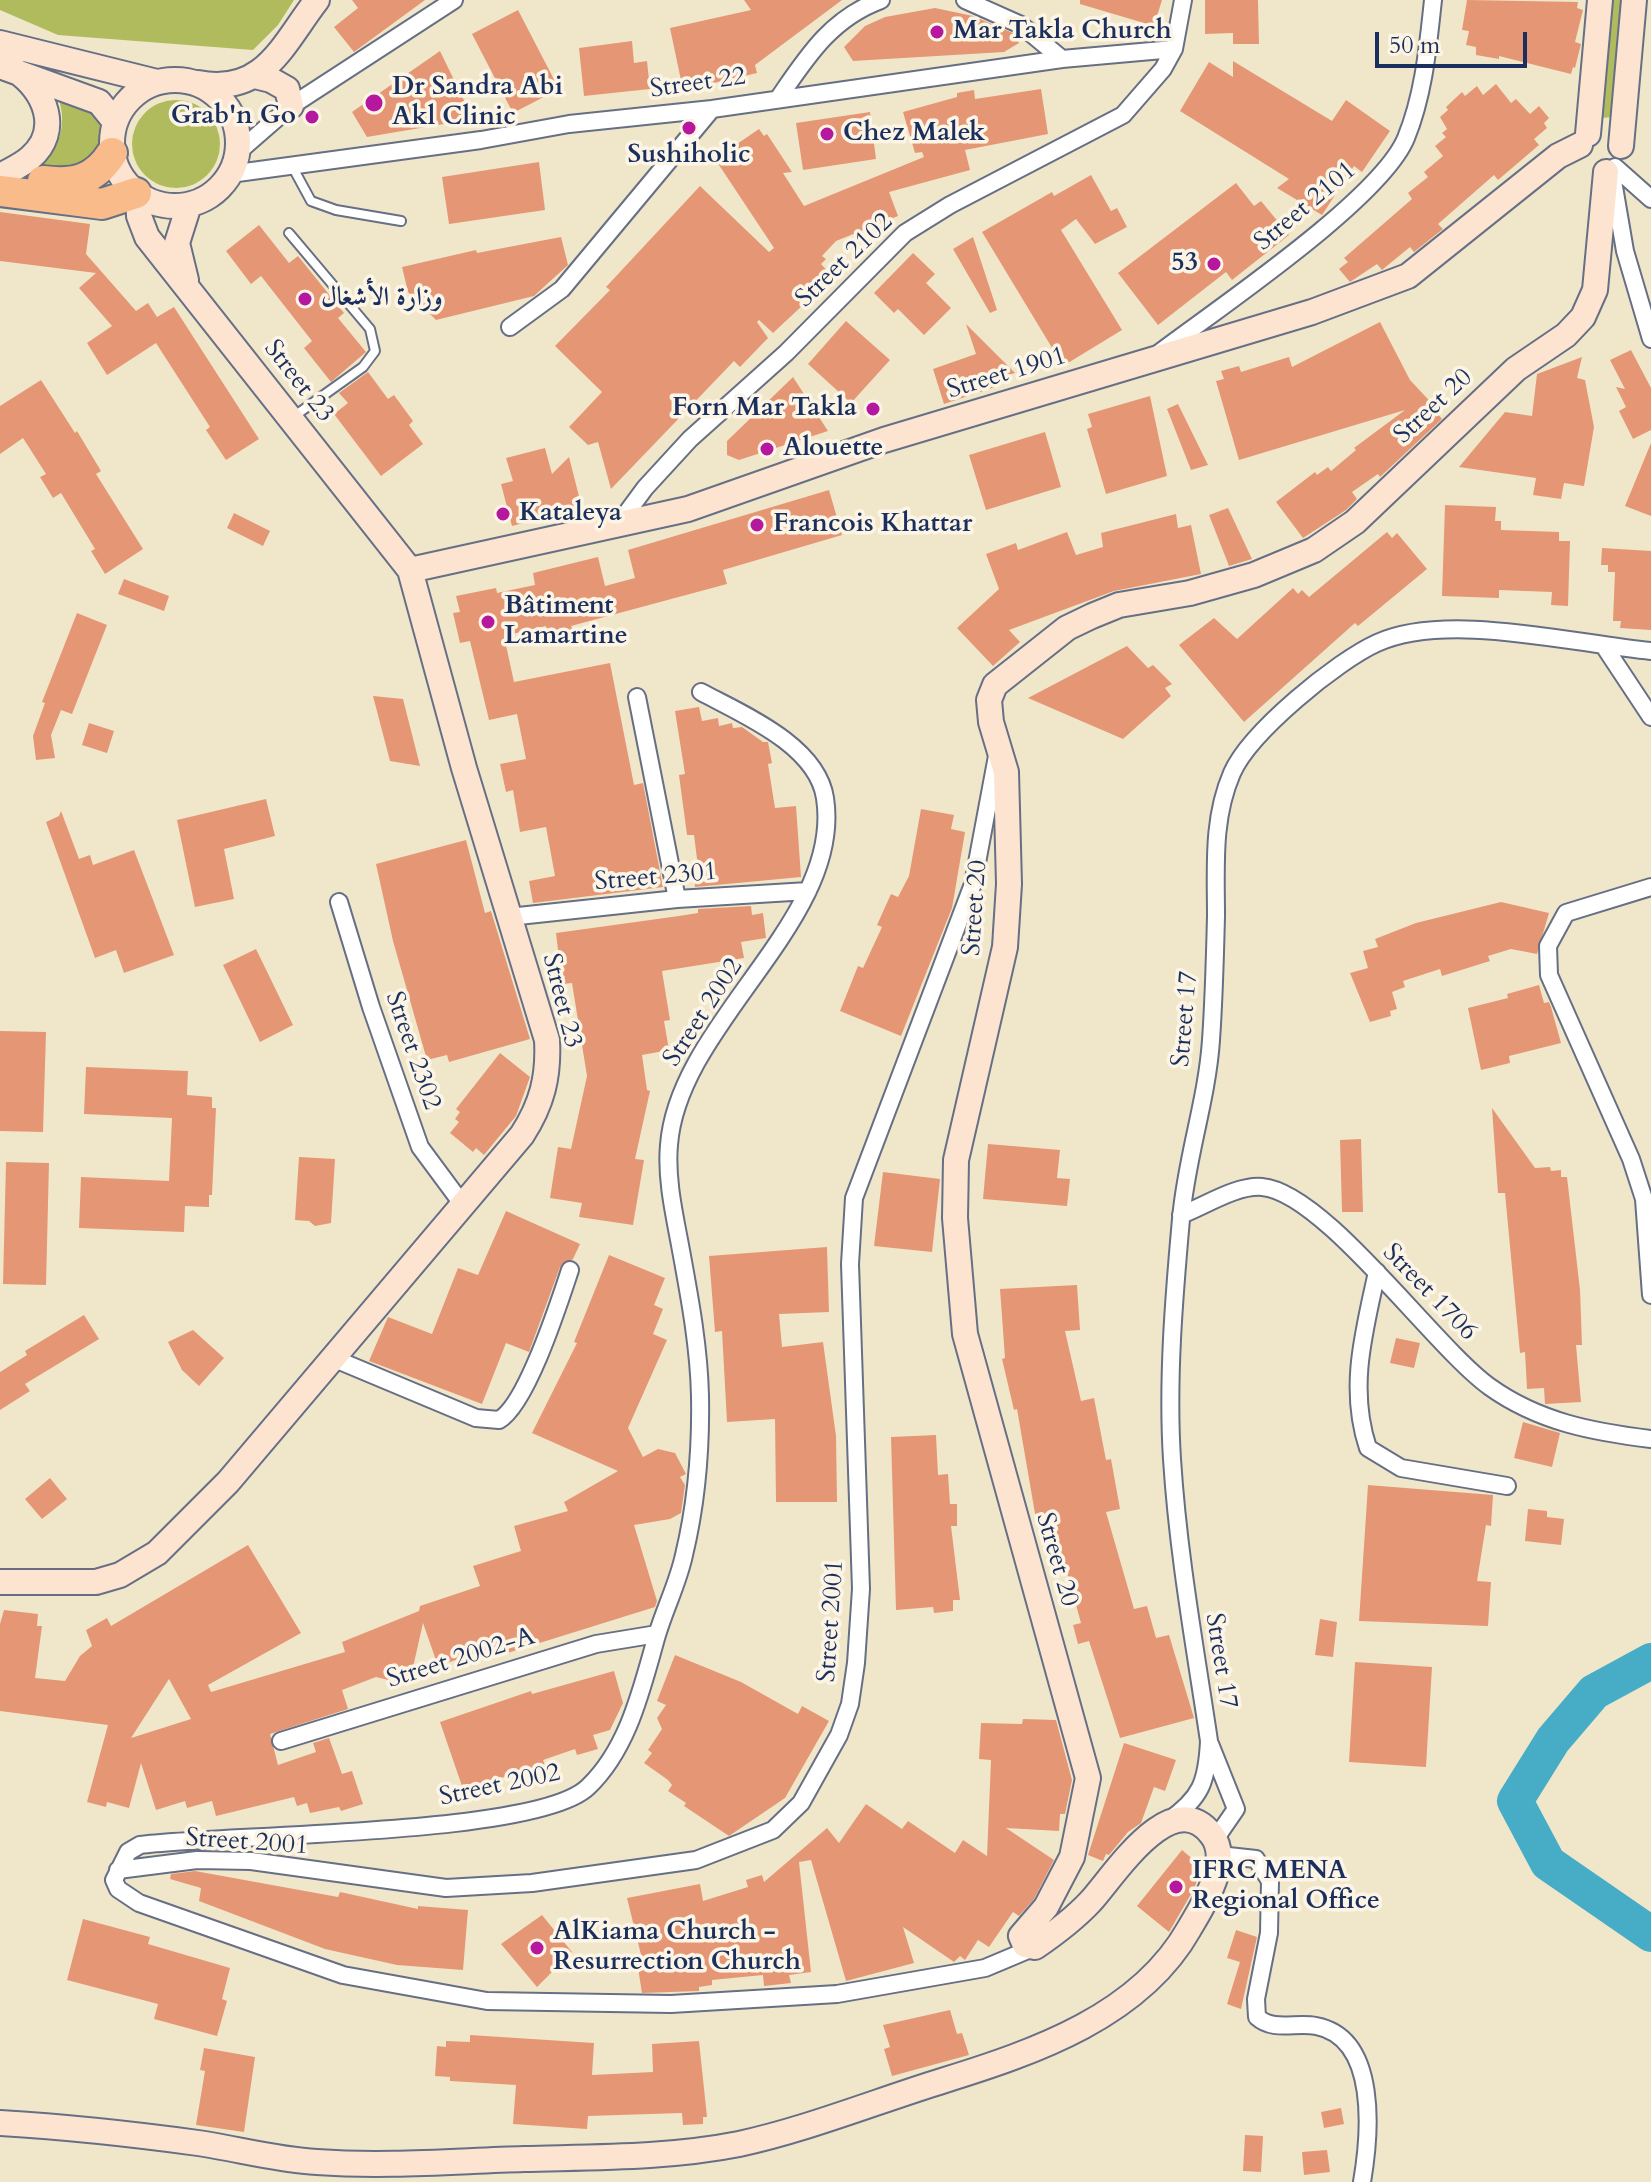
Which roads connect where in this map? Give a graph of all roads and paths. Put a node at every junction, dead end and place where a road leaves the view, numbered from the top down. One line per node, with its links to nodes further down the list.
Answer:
1 (317, 0): 12 (street)
2 (454, 0): 16 (street)
3 (881, 0): 15 (street)
4 (965, 0): 11 (street)
5 (1183, 0): 9 (street, Street 2102)
6 (1433, 0): 33 (street, Street 2101)
7 (1600, 0): 19 (street)
8 (1634, 0): 22 (street, Street 20)
9 (1174, 49): 11 (street, Street 22); 35 (street, Street 2102)
10 (9, 57): 14 (street); 18 (street); 24 (street)
11 (1062, 59): 15 (street, Street 22)
12 (255, 76): 13 (street); 16 (street)
13 (191, 81): 14 (street); 21 (street)
14 (157, 82): 18 (street)
15 (780, 96): 17 (street, Street 22)
16 (291, 106): 21 (street)
17 (712, 109): 23 (street, Street 22); 31 (street)
18 (115, 122): 20 (street)
19 (1584, 140): 22 (street); 22 (street); 33 (street, Street 1901)
20 (112, 153): 24 (highway); 25 (street)
21 (233, 164): 23 (street, Street 22); 27 (street)
22 (1613, 164): 26 (street); 32 (street); 42 (street, Street 20)
23 (292, 165): 28 (lane)
24 (1, 181): 25 (highway)
25 (137, 194): 27 (street); 30 (street, Street 23)
26 (1651, 199)
27 (189, 205): 30 (street)
28 (401, 221)
29 (289, 233): 34 (lane)
30 (191, 294): 34 (street, Street 23)
31 (510, 327)
32 (1651, 339)
33 (1152, 359): 35 (street, Street 1901)
34 (292, 418): 36 (street, Street 23)
35 (617, 526): 36 (street, Street 1901)
36 (410, 570): 47 (street, Street 23)
37 (1604, 646): 38 (street, Street 17); 41 (street); 49 (street, Street 17)
38 (1651, 651)
39 (701, 692): 44 (street, Street 2002)
40 (637, 697): 45 (street)
41 (1651, 717)
42 (998, 751): 62 (street, Street 2001); 63 (street, Street 20)
43 (1651, 887): 52 (street)
44 (808, 891): 45 (street, Street 2301); 57 (street, Street 2002)
45 (677, 899): 47 (street, Street 2301)
46 (339, 902): 48 (street, Street 2302)
47 (509, 917): 48 (street, Street 23)
48 (463, 1205): 53 (street, Street 23)
49 (1181, 1215): 51 (street, Street 1706); 59 (street, Street 17)
50 (570, 1270): 53 (street)
51 (1377, 1272): 54 (street, Street 1706); 55 (street)
52 (1651, 1295)
53 (335, 1359): 56 (street, Street 23)
54 (1651, 1439)
55 (1507, 1486)
56 (0, 1582)
57 (657, 1634): 58 (street, Street 2002-A); 62 (street, Street 2002)
58 (281, 1741)
59 (1209, 1741): 60 (street, Street 17); 61 (street, Street 17)
60 (1152, 1832): 61 (street); 63 (street)
61 (1217, 1846): 64 (street); 65 (street)
62 (118, 1870): 63 (street)
63 (1028, 1942)
64 (0, 2123)
65 (1362, 2182)

